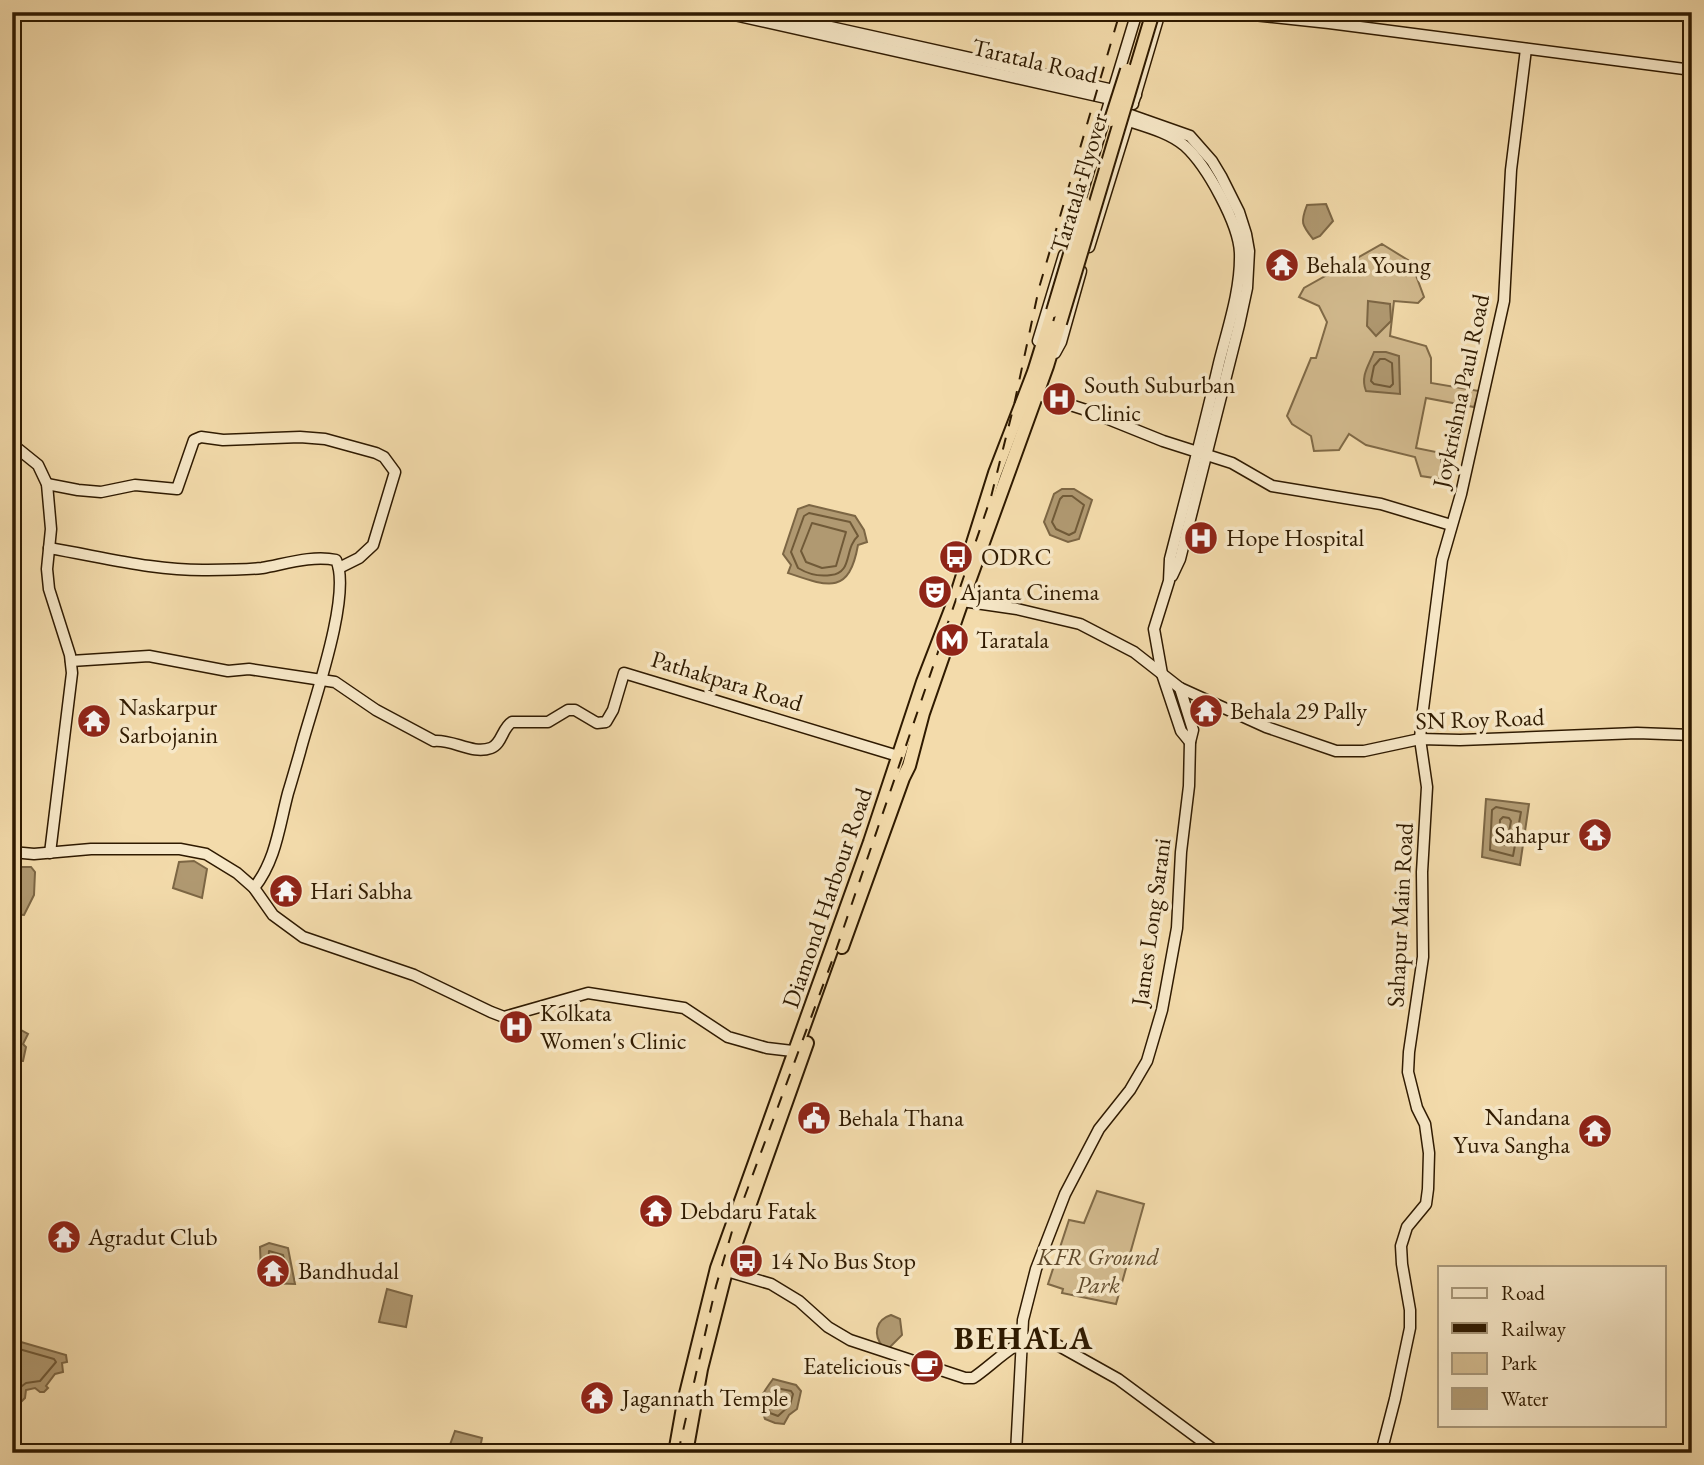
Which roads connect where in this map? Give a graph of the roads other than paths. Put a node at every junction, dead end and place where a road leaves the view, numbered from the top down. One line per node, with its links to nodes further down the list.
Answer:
1 (721, 12): 10 (street, Taratala Road)
2 (763, 12): 10 (street)
3 (1138, 12): 10 (street)
4 (1146, 12): 12 (highway, Taratala Flyover, bridge)
5 (1153, 12): 12 (highway, Taratala Flyover, bridge)
6 (1160, 12): 11 (street)
7 (1225, 12): 8 (street)
8 (1525, 49): 9 (street); 17 (street, Joykrishna Paul Road)
9 (1692, 70)
10 (1110, 103): 11 (street); 11 (street); 12 (street)
11 (1132, 109): 12 (street); 15 (street, James Long Sarani)
12 (1042, 364): 13 (highway, Diamond Harbour Road)
13 (1032, 393): 15 (street); 20 (highway, Diamond Harbour Road); 28 (highway, Diamond Harbour Road)
14 (12, 443): 16 (street)
15 (1202, 454): 17 (street); 22 (street, James Long Sarani)
16 (47, 484): 18 (street); 19 (street)
17 (1451, 525): 26 (street, Joykrishna Paul Road)
18 (49, 548): 19 (street); 21 (street)
19 (339, 568): 23 (street)
20 (962, 601): 22 (street, SN Roy Road); 32 (highway, Diamond Harbour Road)
21 (71, 661): 23 (street, Pathakpara Road); 30 (street)
22 (1162, 674): 24 (street, SN Roy Road); 27 (street, James Long Sarani)
23 (322, 680): 28 (street, Pathakpara Road); 31 (street)
24 (1180, 688): 26 (street, SN Roy Road); 27 (street, James Long Sarani)
25 (1692, 735): 26 (street, SN Roy Road)
26 (1420, 740): 39 (street, Sahapur Main Road)
27 (1189, 742): 34 (street, James Long Sarani)
28 (898, 756): 32 (highway, Diamond Harbour Road)
29 (12, 852): 30 (street)
30 (50, 853): 31 (street)
31 (254, 888): 32 (street)
32 (800, 1052): 33 (highway, Diamond Harbour Road)
33 (721, 1269): 34 (street); 35 (highway, Diamond Harbour Road); 36 (highway, Diamond Harbour Road)
34 (1021, 1342): 37 (street, James Long Sarani); 38 (street)
35 (675, 1453)
36 (686, 1453)
37 (1016, 1453)
38 (1218, 1453)
39 (1381, 1453)

